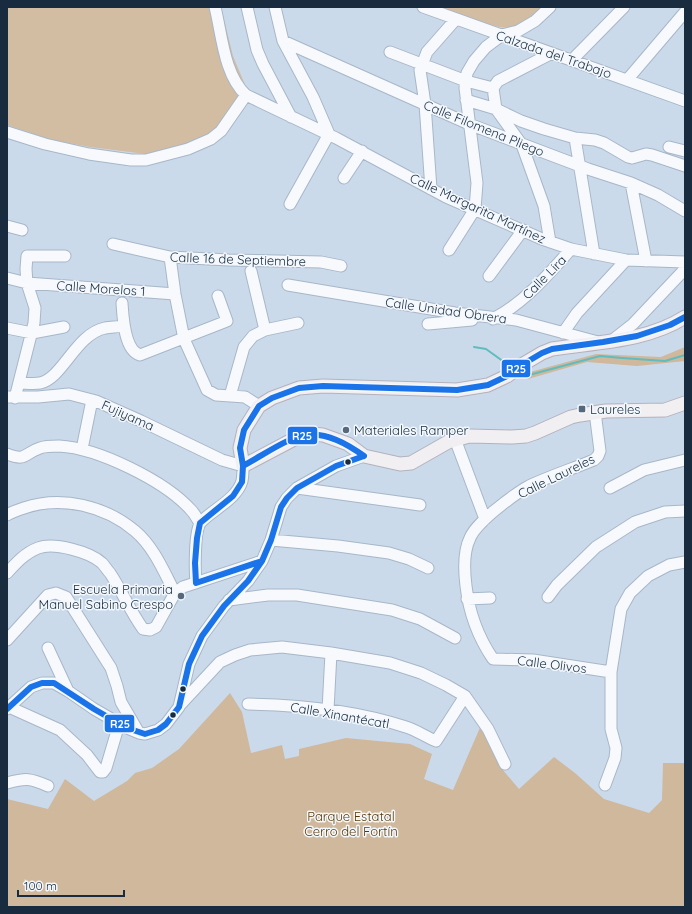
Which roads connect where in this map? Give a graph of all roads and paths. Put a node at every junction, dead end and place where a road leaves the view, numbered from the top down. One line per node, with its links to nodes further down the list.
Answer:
1 (215, 7): 18 (street)
2 (247, 7): 23 (street)
3 (275, 7): 10 (street)
4 (423, 7): 8 (street, Calzada del Trabajo)
5 (550, 7): 9 (street)
6 (624, 7): 13 (street)
7 (685, 12): 15 (street)
8 (456, 19): 9 (street, Calzada del Trabajo); 14 (street)
9 (502, 35): 12 (street, Calzada del Trabajo); 16 (street)
10 (283, 41): 21 (street, Calle Filomena Pliego); 26 (street)
11 (390, 52): 14 (street)
12 (552, 53): 13 (street, Calzada del Trabajo); 17 (street)
13 (572, 60): 15 (street, Calzada del Trabajo)
14 (421, 65): 16 (street); 21 (street)
15 (627, 80): 19 (street, Calzada del Trabajo)
16 (466, 81): 17 (street); 20 (street)
17 (493, 88): 22 (street)
18 (243, 93): 23 (street, Calle Margarita Martínez); 25 (street)
19 (684, 99)
20 (466, 100): 22 (street); 24 (street)
21 (425, 104): 24 (street, Calle Filomena Pliego); 36 (street)
22 (496, 109): 27 (street); 28 (street)
23 (291, 117): 26 (street, Calle Margarita Martínez)
24 (469, 124): 28 (street, Calle Filomena Pliego); 38 (street)
25 (7, 132)
26 (329, 134): 30 (street, Calle Margarita Martínez); 37 (street)
27 (575, 138): 32 (street); 33 (street)
28 (522, 144): 33 (street, Calle Filomena Pliego); 43 (street)
29 (669, 147): 31 (street)
30 (362, 151): 34 (street); 36 (street, Calle Margarita Martínez)
31 (685, 151)
32 (685, 166)
33 (580, 167): 35 (street, Calle Filomena Pliego); 47 (street)
34 (344, 178)
35 (632, 183): 39 (street, Calle Filomena Pliego); 51 (street)
36 (431, 189): 38 (street, Calle Margarita Martínez)
37 (290, 204)
38 (475, 209): 42 (street, Calle Margarita Martínez); 46 (street)
39 (685, 211)
40 (7, 226): 41 (street)
41 (22, 230)
42 (522, 230): 43 (street, Calle Margarita Martínez); 56 (street)
43 (550, 242): 45 (street, Calle Margarita Martínez)
44 (112, 244): 49 (street, Calle 16 de Septiembre)
45 (571, 249): 47 (street, Calle Margarita Martínez); 63 (street, Calle Lira)
46 (449, 250)
47 (594, 254): 50 (street, Calle Margarita Martínez)
48 (65, 256): 58 (street)
49 (170, 257): 53 (street, Calle 16 de Septiembre); 60 (street)
50 (626, 260): 51 (street, Calle Margarita Martínez); 72 (street)
51 (646, 261): 52 (street, Calle Margarita Martínez)
52 (685, 262)
53 (341, 266)
54 (685, 269): 74 (street)
55 (251, 271): 70 (street)
56 (489, 276)
57 (7, 278): 58 (street, Calle Morelos 1)
58 (27, 282): 60 (street, Calle Morelos 1); 71 (street)
59 (288, 285): 63 (street, Calle Unidad Obrera)
60 (175, 294): 73 (street)
61 (218, 296): 73 (street)
62 (122, 303): 67 (street)
63 (496, 317): 66 (street); 72 (street, Calle Unidad Obrera)
64 (685, 317): 74 (main road)
65 (298, 323): 70 (street)
66 (428, 324)
67 (124, 326): 73 (street); 75 (street)
68 (64, 327): 71 (street)
69 (7, 328): 71 (street)
70 (265, 330): 76 (street)
71 (32, 333): 75 (street)
72 (563, 333): 74 (street, Calle Unidad Obrera)
73 (184, 339): 76 (street)
74 (606, 342): 80 (main road)
75 (19, 382): 77 (street)
76 (230, 396): 80 (street)
77 (11, 397): 78 (street, Fujiyama)
78 (92, 400): 83 (street); 87 (street, Fujiyama)
79 (685, 403): 81 (main road)
80 (259, 406): 87 (main road)
81 (595, 412): 82 (main road); 93 (street, Calle Laureles)
82 (455, 439): 85 (main road); 93 (street)
83 (82, 449): 84 (street); 94 (street)
84 (7, 454)
85 (364, 456): 87 (main road); 88 (street)
86 (685, 460): 89 (street)
87 (243, 466): 94 (street)
88 (297, 488): 90 (street); 95 (street)
89 (610, 488)
90 (420, 505)
91 (685, 511): 103 (street)
92 (7, 515): 101 (street)
93 (485, 519): 104 (street, Calle Laureles)
94 (200, 523): 100 (street)
95 (271, 540): 96 (street); 98 (street)
96 (262, 561): 100 (street); 105 (street)
97 (685, 562): 111 (street)
98 (428, 568)
99 (7, 573): 101 (street)
100 (196, 583): 101 (street)
101 (175, 593)
102 (490, 598): 104 (street)
103 (548, 598)
104 (467, 599): 110 (street, Calle Laureles)
105 (229, 600): 106 (street); 115 (street)
106 (455, 638)
107 (7, 640): 119 (street)
108 (48, 648): 112 (street)
109 (331, 653): 113 (street); 115 (street); 117 (street)
110 (493, 659): 111 (street, Calle Olivos)
111 (610, 672): 123 (street)
112 (68, 691): 116 (street); 118 (street)
113 (465, 696): 117 (street, Calle Xinantécatl); 120 (street)
114 (248, 704): 117 (street, Calle Xinantécatl)
115 (178, 707): 119 (street)
116 (8, 708): 118 (street)
117 (328, 710)
118 (119, 724): 119 (street)
119 (139, 733)
120 (505, 764)
121 (7, 783): 122 (street)
122 (48, 786)
123 (606, 786)

